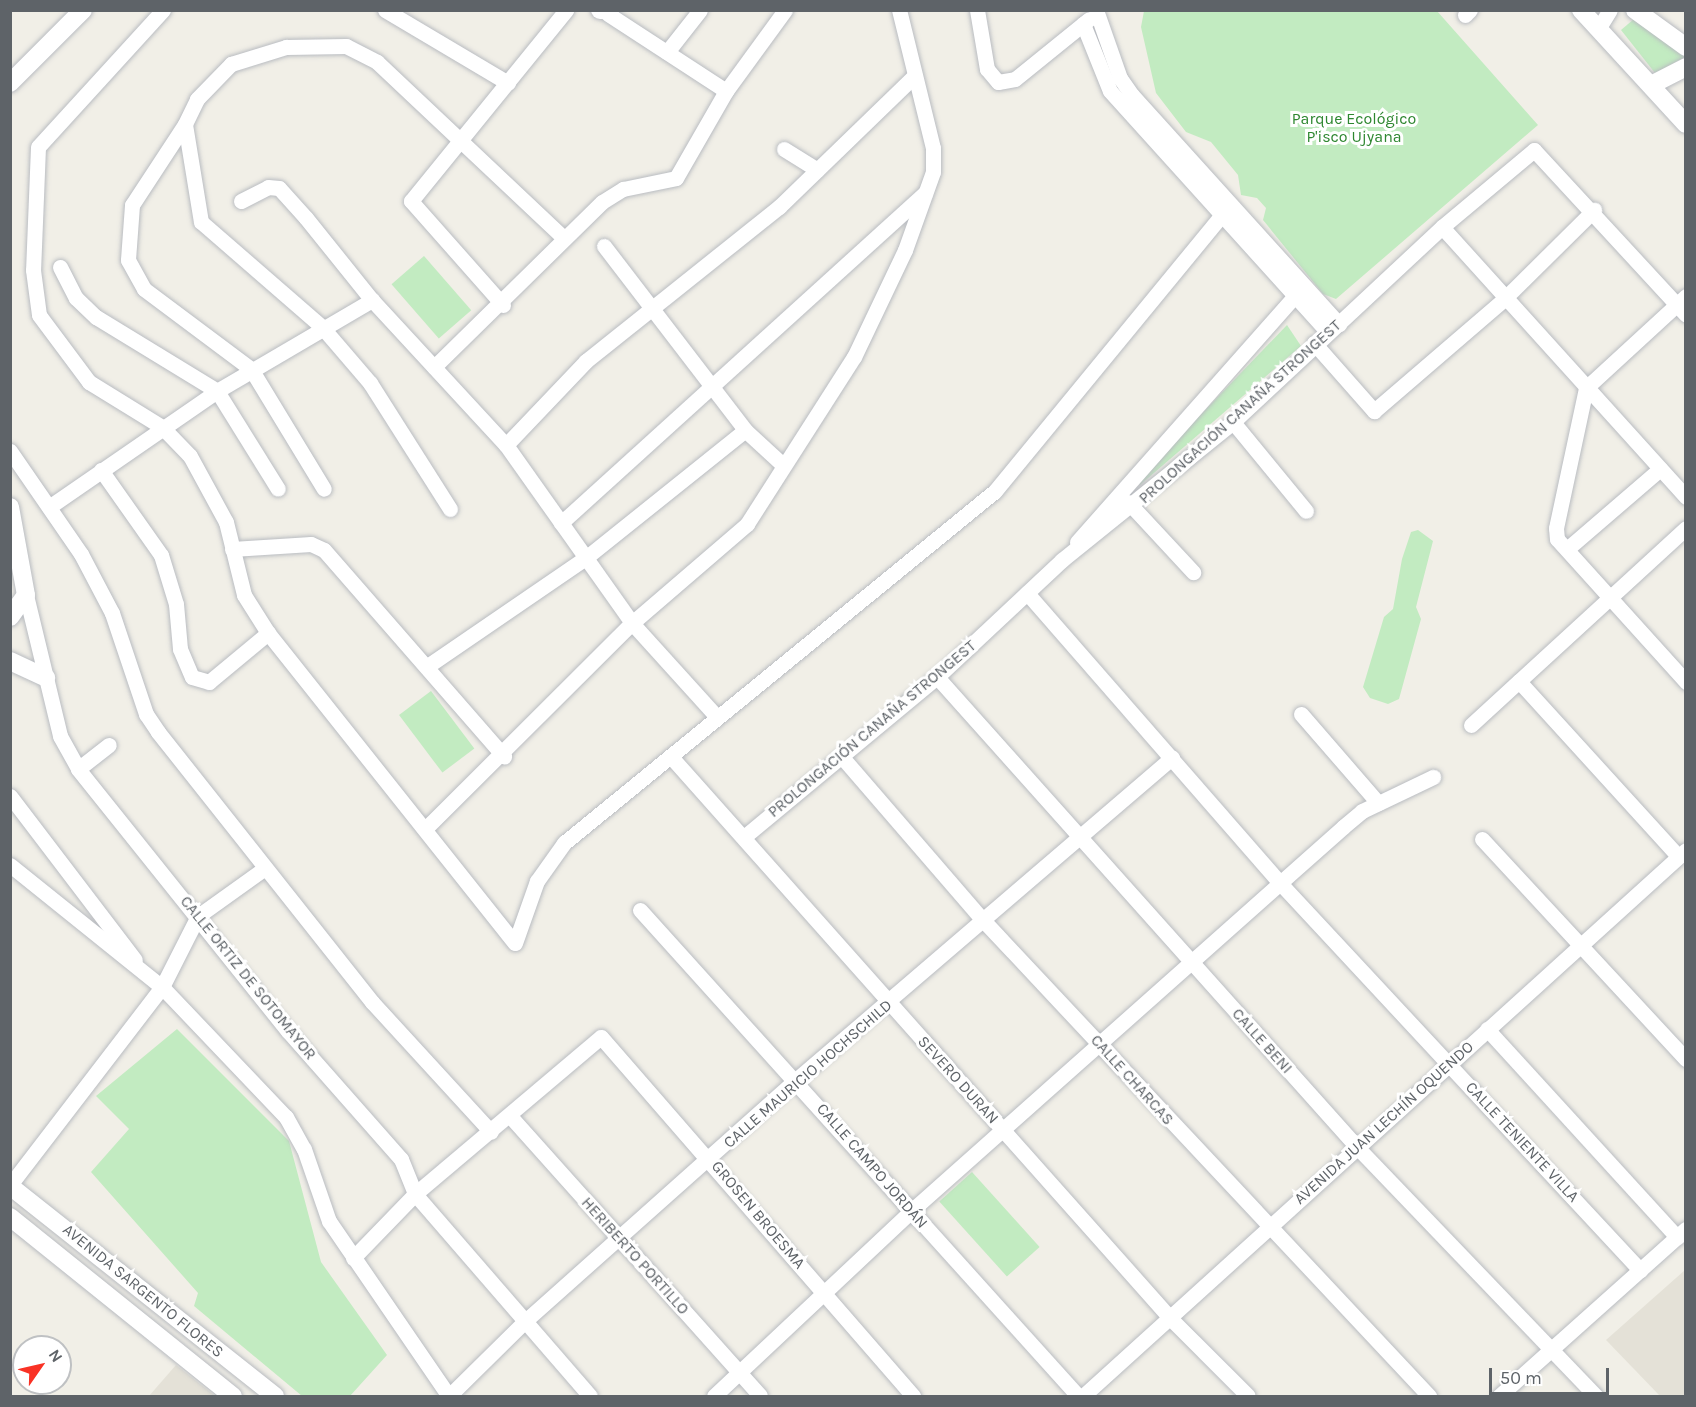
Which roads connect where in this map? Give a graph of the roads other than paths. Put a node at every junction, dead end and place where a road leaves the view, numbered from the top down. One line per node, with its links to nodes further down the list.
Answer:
1 (83, 10): 20 (street)
2 (163, 10): 53 (street)
3 (385, 10): 21 (street)
4 (566, 10): 21 (street)
5 (700, 10): 17 (street)
6 (785, 10): 23 (street)
7 (899, 10): 19 (street)
8 (977, 10): 14 (street)
9 (1581, 10): 15 (street)
10 (1610, 10): 15 (street)
11 (1635, 10): 16 (street)
12 (606, 12): 17 (street)
13 (1096, 12): 14 (street); 32 (street)
14 (1083, 24): 32 (street)
15 (1598, 29): 22 (street)
16 (1686, 47)
17 (668, 52): 23 (street)
18 (1686, 68): 22 (street)
19 (913, 77): 28 (street); 29 (street)
20 (10, 83)
21 (508, 83): 26 (street)
22 (1651, 85): 25 (street)
23 (726, 91): 34 (street)
24 (184, 124): 26 (street); 44 (street); 48 (street)
25 (1686, 124)
26 (462, 142): 34 (street); 41 (street)
27 (784, 149): 28 (street)
28 (817, 170): 43 (street)
29 (929, 189): 49 (street); 57 (street)
30 (241, 201): 40 (street)
31 (1594, 210): 33 (street, PROLONGACIÓN CANAÑA STRONGEST); 39 (street); 42 (street, PROLONGACIÓN CANAÑA STRONGEST)
32 (1226, 211): 37 (street); 38 (street); 89 (street)
33 (1442, 227): 39 (street); 45 (street, PROLONGACIÓN CANAÑA STRONGEST)
34 (564, 237): 41 (street)
35 (604, 246): 43 (street)
36 (60, 267): 51 (street)
37 (1305, 284): 38 (street); 45 (street)
38 (1294, 296): 45 (street); 62 (street)
39 (1504, 299): 46 (street); 50 (street)
40 (372, 300): 44 (street); 47 (street)
41 (503, 305): 47 (street)
42 (1682, 305): 50 (street)
43 (651, 309): 49 (street); 55 (street)
44 (322, 327): 48 (street); 67 (street)
45 (1333, 328): 46 (street, PROLONGACIÓN CANAÑA STRONGEST)
46 (1314, 343): 52 (street, PROLONGACIÓN CANAÑA STRONGEST)
47 (434, 367): 55 (street)
48 (251, 369): 51 (street); 61 (street)
49 (713, 386): 54 (street); 69 (street)
50 (1586, 388): 58 (street); 72 (street)
51 (217, 391): 53 (street); 60 (street)
52 (1233, 422): 66 (street, PROLONGACIÓN CANAÑA STRONGEST); 68 (street)
53 (162, 427): 59 (street); 71 (street)
54 (745, 430): 57 (street); 73 (street)
55 (506, 445): 69 (street)
56 (10, 451): 65 (street)
57 (782, 464): 80 (street)
58 (1660, 469): 63 (street); 72 (street)
59 (101, 470): 65 (street); 81 (street)
60 (278, 489)
61 (324, 489)
62 (1119, 492): 66 (street); 74 (street)
63 (1686, 497)
64 (10, 507): 77 (street, CALLE ORTIZ DE SOTOMAYOR)
65 (49, 507): 106 (street)
66 (1133, 507): 74 (street, PROLONGACIÓN CANAÑA STRONGEST); 75 (street)
67 (450, 509)
68 (1306, 511)
69 (561, 523): 73 (street)
70 (1686, 528): 78 (street)
71 (232, 549): 81 (street); 83 (street)
72 (1567, 549): 78 (street)
73 (588, 556): 80 (street); 83 (street)
74 (1062, 560): 76 (street, PROLONGACIÓN CANAÑA STRONGEST)
75 (1193, 572)
76 (1027, 593): 84 (street, PROLONGACIÓN CANAÑA STRONGEST); 94 (street, CALLE TENIENTE VILLA)
77 (26, 595): 79 (street); 85 (street, CALLE ORTIZ DE SOTOMAYOR)
78 (1610, 598): 86 (street); 87 (street)
79 (10, 617)
80 (633, 623): 89 (street); 92 (street)
81 (268, 633): 100 (street)
82 (10, 661): 85 (street)
83 (429, 665): 92 (street)
84 (937, 677): 93 (street, PROLONGACIÓN CANAÑA STRONGEST); 101 (street, CALLE BENI)
85 (46, 678): 96 (street, CALLE ORTIZ DE SOTOMAYOR)
86 (1519, 681): 90 (street); 104 (street)
87 (1686, 682)
88 (1301, 714): 99 (street)
89 (715, 715): 95 (street)
90 (1471, 725)
91 (109, 745): 96 (street)
92 (504, 756): 100 (street)
93 (842, 758): 102 (street, PROLONGACIÓN CANAÑA STRONGEST); 110 (street, CALLE CHARCAS)
94 (1172, 758): 101 (street, CALLE MAURICIO HOCHSCHILD); 107 (street, CALLE TENIENTE VILLA)
95 (673, 759): 100 (street); 102 (street, SEVERO DURAN)
96 (78, 769): 109 (street, CALLE ORTIZ DE SOTOMAYOR)
97 (1433, 777): 99 (street)
98 (10, 796): 113 (street)
99 (1378, 803): 107 (street)
100 (425, 830)
101 (1080, 836): 110 (street, CALLE MAURICIO HOCHSCHILD); 112 (street, CALLE BENI)
102 (744, 837): 115 (street, SEVERO DURAN)
103 (1482, 839): 111 (street)
104 (1682, 853): 111 (street, AVENIDA JUAN LECHÍN OQUENDO)
105 (10, 865): 113 (street)
106 (265, 868): 109 (street); 122 (street)
107 (1280, 884): 112 (street); 119 (street, CALLE TENIENTE VILLA)
108 (640, 910): 120 (street, CALLE CAMPO JORDÁN)
109 (198, 916): 114 (street); 127 (street, CALLE ORTIZ DE SOTOMAYOR)
110 (982, 919): 115 (street, CALLE MAURICIO HOCHSCHILD); 117 (street, CALLE CHARCAS)
111 (1581, 942): 116 (street, AVENIDA JUAN LECHÍN OQUENDO); 118 (street)
112 (1192, 962): 117 (street); 124 (street, CALLE BENI)
113 (139, 968): 114 (street)
114 (162, 987): 126 (street); 133 (street)
115 (890, 1004): 120 (street, CALLE MAURICIO HOCHSCHILD); 123 (street, SEVERO DURAN)
116 (1487, 1029): 119 (street, AVENIDA JUAN LECHÍN OQUENDO); 131 (street)
117 (1101, 1045): 123 (street); 130 (street, CALLE CHARCAS)
118 (1686, 1059)
119 (1450, 1063): 124 (street, AVENIDA JUAN LECHÍN OQUENDO); 134 (street, CALLE TENIENTE VILLA)
120 (797, 1079): 125 (street, CALLE MAURICIO HOCHSCHILD); 128 (street, CALLE CAMPO JORDÁN)
121 (510, 1116): 122 (street); 125 (street, GROSEN BROESMA); 132 (street, HERIBERTO PORTILLO)
122 (491, 1132): 127 (street)
123 (1005, 1132): 128 (street); 136 (street, SEVERO DURAN)
124 (1358, 1147): 130 (street, AVENIDA JUAN LECHÍN OQUENDO); 138 (street, CALLE BENI)
125 (709, 1158): 132 (street, CALLE MAURICIO HOCHSCHILD); 135 (street, GROSEN BROESMA)
126 (10, 1186): 141 (street, AVENIDA SARGENTO FLORES)
127 (415, 1194): 133 (street); 137 (street, CALLE ORTIZ DE SOTOMAYOR)
128 (911, 1211): 135 (street); 147 (street, CALLE CAMPO JORDÁN)
129 (10, 1217): 140 (street, AVENIDA SARGENTO FLORES)
130 (1267, 1229): 136 (street, AVENIDA JUAN LECHÍN OQUENDO); 150 (street, CALLE CHARCAS)
131 (1681, 1233): 134 (street)
132 (619, 1238): 137 (street, CALLE MAURICIO HOCHSCHILD); 139 (street, HERIBERTO PORTILLO)
133 (353, 1258): 142 (street)
134 (1640, 1270): 138 (street)
135 (824, 1293): 139 (street); 146 (street, GROSEN BROESMA)
136 (1172, 1320): 148 (street, AVENIDA JUAN LECHÍN OQUENDO); 149 (street, SEVERO DURAN)
137 (524, 1322): 142 (street, CALLE MAURICIO HOCHSCHILD); 143 (street, CALLE ORTIZ DE SOTOMAYOR)
138 (1553, 1348): 151 (street); 152 (street, CALLE BENI)
139 (739, 1373): 144 (street); 145 (street, HERIBERTO PORTILLO)
140 (233, 1396)
141 (275, 1396)
142 (449, 1396)
143 (590, 1396)
144 (714, 1396)
145 (760, 1396)
146 (913, 1396)
147 (1078, 1396)
148 (1083, 1396)
149 (1248, 1396)
150 (1429, 1396)
151 (1499, 1396)
152 (1596, 1396)

